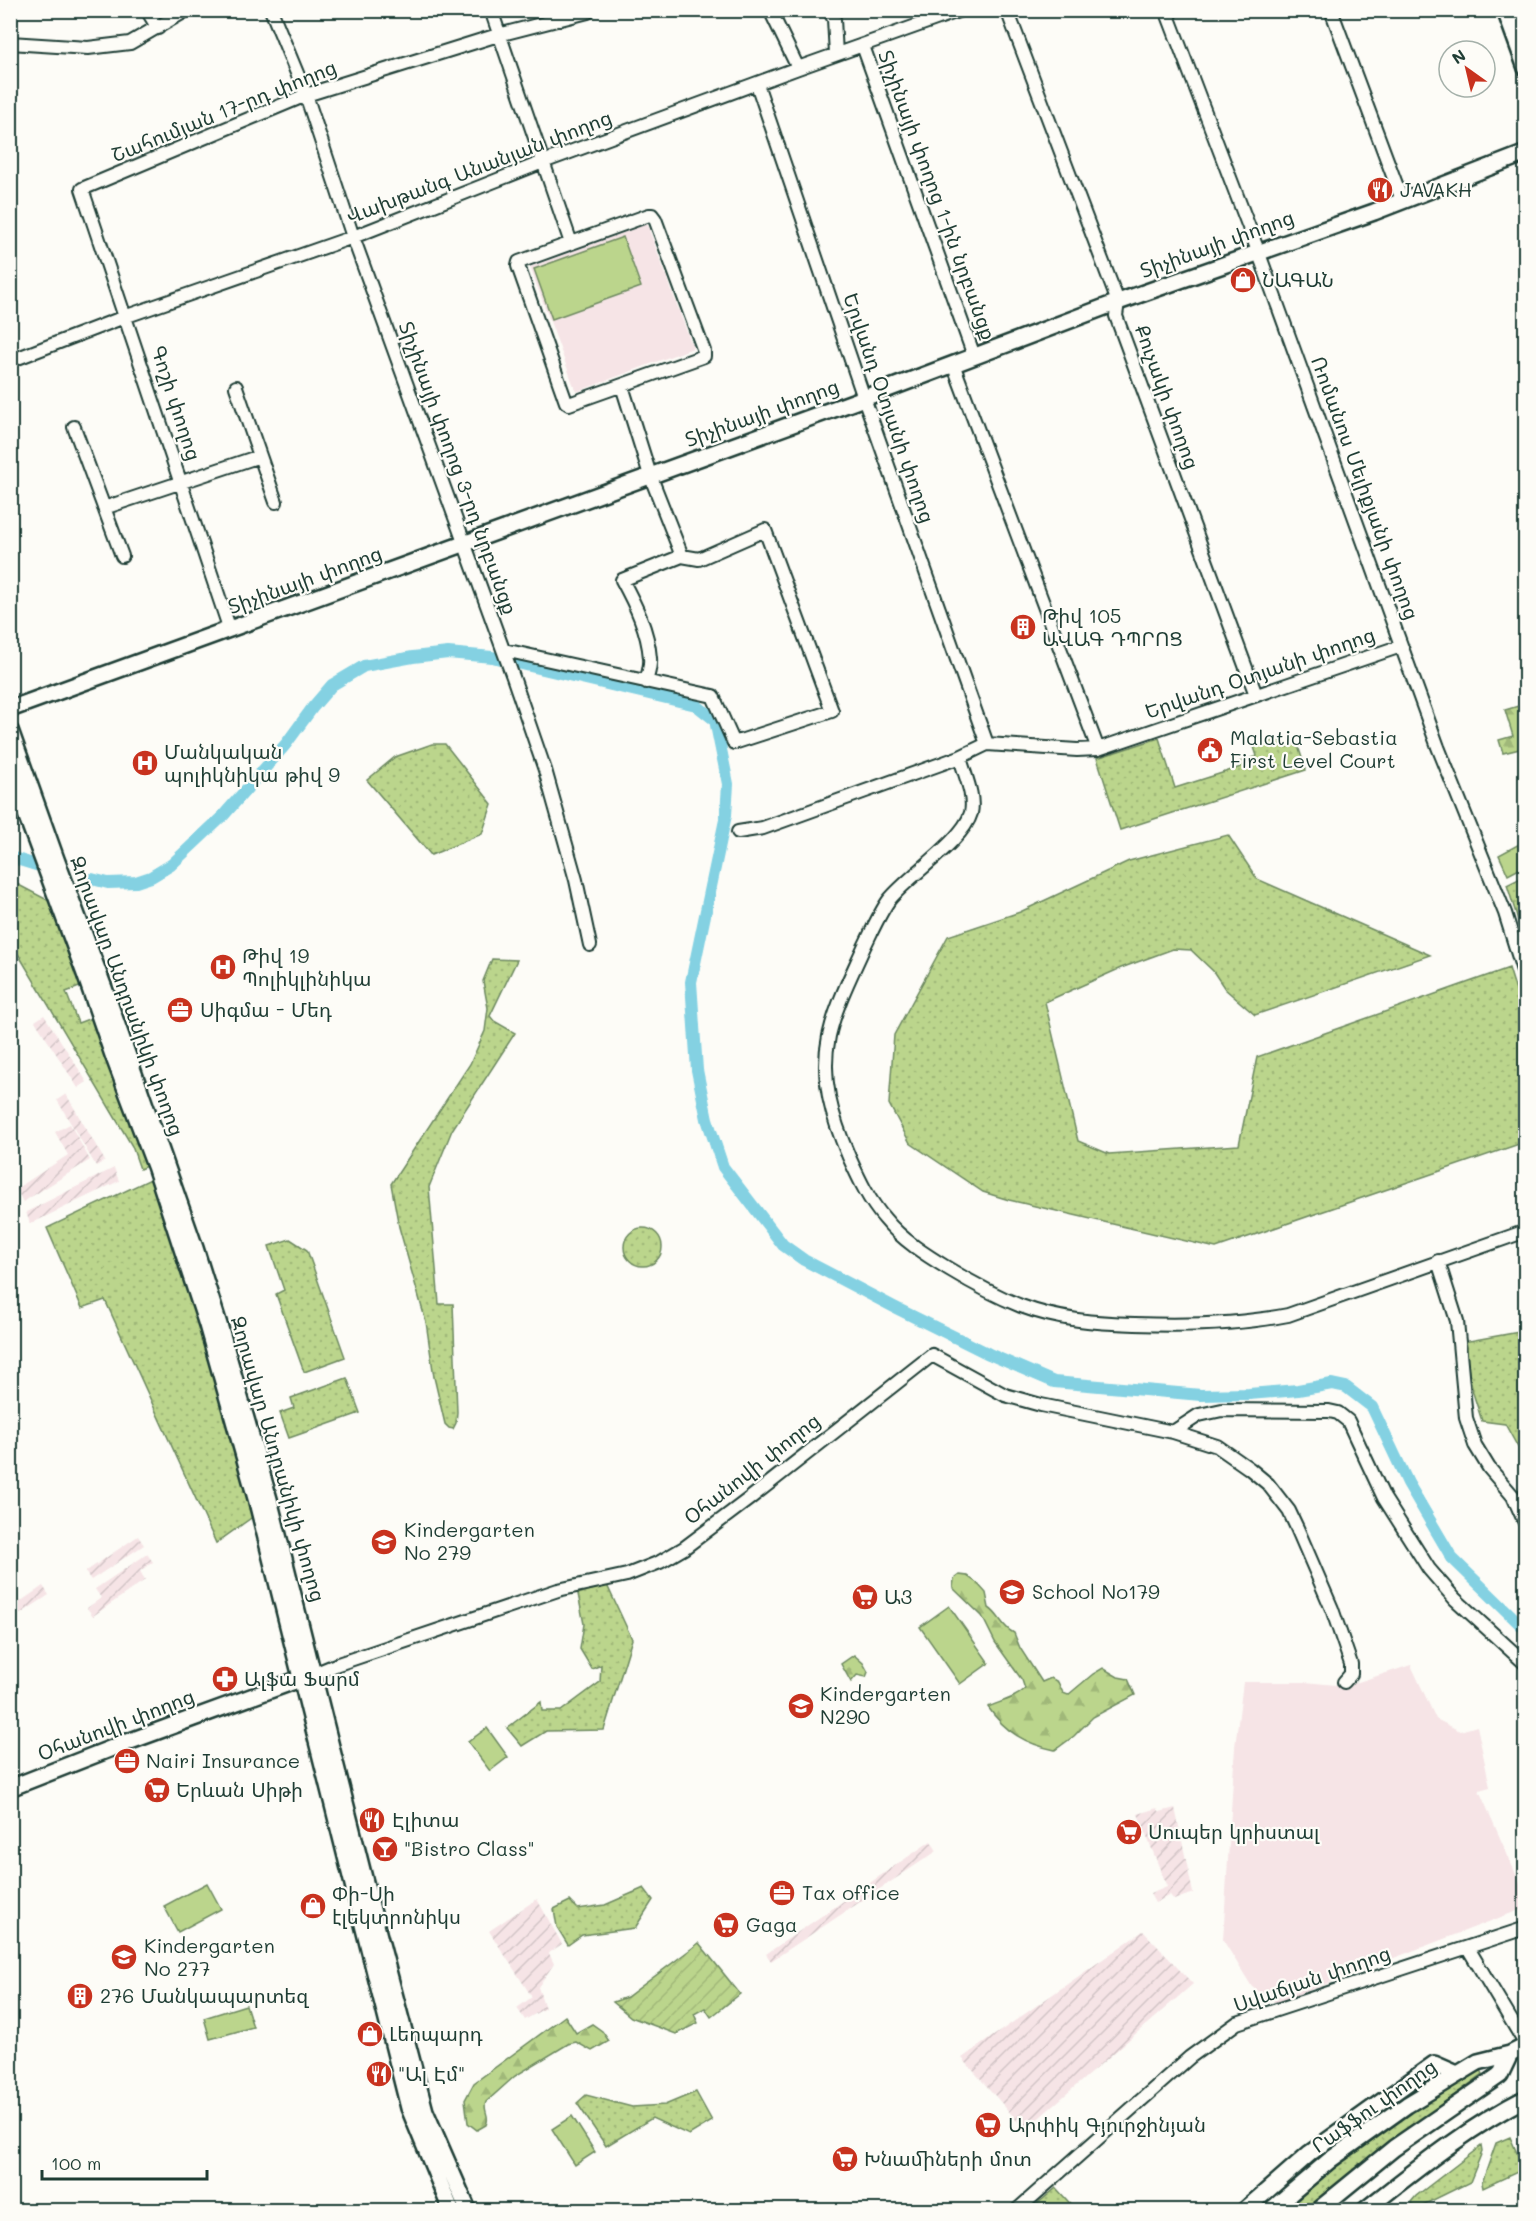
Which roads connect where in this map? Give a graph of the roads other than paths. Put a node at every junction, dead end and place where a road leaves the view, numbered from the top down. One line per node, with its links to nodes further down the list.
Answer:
1 (147, 10): 14 (street)
2 (188, 10): 14 (street)
3 (270, 10): 23 (street, Տիչինայի փողոց 3-րդ նրբանցք)
4 (491, 10): 16 (street)
5 (770, 10): 20 (street)
6 (829, 10): 19 (street)
7 (962, 10): 18 (street, Վախթանգ Անանյան փողոց)
8 (1007, 10): 31 (street, Քուչակի փողոց)
9 (1166, 10): 30 (street, Ռոմանոս Մելիքյանի փողոց)
10 (1331, 10): 27 (street)
11 (1505, 10): 21 (main road)
12 (1518, 10): 15 (main road)
13 (588, 12): 16 (street, Շահումյան 17-րդ փողոց)
14 (158, 28): 17 (street)
15 (1526, 30)
16 (498, 35): 23 (street, Շահումյան 17-րդ փողոց); 25 (street)
17 (10, 44)
18 (862, 46): 19 (street, Վախթանգ Անանյան փողոց); 33 (street, Տիչինայի փողոց 1-ին նրբանցք)
19 (836, 54): 20 (street, Վախթանգ Անանյան փողոց)
20 (798, 68): 22 (street, Վախթանգ Անանյան փողոց)
21 (1526, 68)
22 (757, 84): 25 (street, Վախթանգ Անանյան փողոց); 38 (street, Երվանդ Օտյանի փողոց)
23 (306, 95): 26 (street, Շահումյան 17-րդ փողոց); 28 (street, Տիչինայի փողոց 3-րդ նրբանցք)
24 (1526, 153): 27 (main road, Տիչինայի փողոց)
25 (543, 162): 28 (street, Վախթանգ Անանյան փողոց); 29 (street)
26 (82, 189): 32 (street, Գոշի փողոց)
27 (1402, 200): 30 (main road, Տիչինայի փողոց)
28 (353, 237): 32 (street, Վախթանգ Անանյան փողոց); 45 (street, Տիչինայի փողոց 3-րդ նրբանցք)
29 (571, 243): 36 (street); 36 (street)
30 (1258, 251): 31 (main road, Տիչինայի փողոց); 49 (street, Ռոմանոս Մելիքյանի փողոց)
31 (1118, 302): 33 (main road, Տիչինայի փողոց); 52 (street, Քուչակի փողոց)
32 (126, 316): 34 (street, Վախթանգ Անանյան փողոց); 42 (street, Գոշի փողոց)
33 (974, 356): 35 (main road, Տիչինայի փողոց)
34 (10, 361)
35 (954, 364): 38 (main road, Տիչինայի փողոց); 56 (street)
36 (622, 386): 41 (street)
37 (236, 387): 40 (street)
38 (864, 399): 41 (main road, Տիչինայի փողոց); 55 (street, Երվանդ Օտյանի փողոց)
39 (74, 427): 44 (street)
40 (260, 456): 42 (street); 43 (street)
41 (650, 475): 45 (main road, Տիչինայի փողոց); 47 (street)
42 (182, 483): 44 (street); 48 (street, Գոշի փողոց)
43 (276, 502)
44 (104, 508): 46 (street)
45 (464, 544): 48 (main road, Տիչինայի փողոց); 50 (street, Տիչինայի փողոց 3-րդ նրբանցք)
46 (122, 556)
47 (682, 556): 51 (street); 51 (street)
48 (230, 630): 53 (main road, Տիչինայի փողոց)
49 (1401, 646): 52 (street, Երվանդ Օտյանի փողոց); 61 (street, Ռոմանոս Մելիքյանի փողոց)
50 (504, 650): 51 (street); 60 (street, Տիչինայի փողոց 3-րդ նրբանցք)
51 (646, 682)
52 (1256, 695): 56 (street, Երվանդ Օտյանի փողոց)
53 (10, 709)
54 (10, 730): 62 (main road, Զորավար Անդրանիկի փողոց)
55 (987, 744): 56 (street, Երվանդ Օտյանի փողոց); 57 (street, Երվանդ Օտյանի փողոց)
56 (1098, 749)
57 (960, 757): 59 (street, Երվանդ Օտյանի փողոց); 64 (street)
58 (10, 771): 62 (main road, Զորավար Անդրանիկի փողոց)
59 (738, 832)
60 (590, 945)
61 (1526, 980)
62 (160, 1164): 68 (main road, Զորավար Անդրանիկի փողոց)
63 (1526, 1231): 64 (street)
64 (1438, 1261): 66 (street)
65 (1173, 1432): 67 (street); 68 (street, Օհանովի փողոց); 69 (street, Օհանովի փողոց)
66 (1526, 1525)
67 (1526, 1664)
68 (307, 1674): 70 (main road, Օհանովի փողոց); 71 (main road, Օհանովի փողոց); 78 (main road, Զորավար Անդրանիկի փողոց); 79 (main road, Զորավար Անդրանիկի փողոց)
69 (1344, 1682)
70 (10, 1781)
71 (10, 1788)
72 (1526, 1928): 73 (street, Սվաճյան փողոց)
73 (1467, 1948): 74 (street); 80 (street, Սվաճյան փողոց)
74 (1526, 2046): 75 (main road, Րաֆֆու փողոց)
75 (1510, 2054): 76 (main road, Րաֆֆու փողոց); 83 (main road)
76 (1457, 2074): 81 (main road); 82 (main road, Րաֆֆու փողոց)
77 (1526, 2098): 84 (main road)
78 (451, 2211)
79 (468, 2211)
80 (1017, 2211)
81 (1245, 2211)
82 (1271, 2211)
83 (1318, 2211)
84 (1365, 2211)

